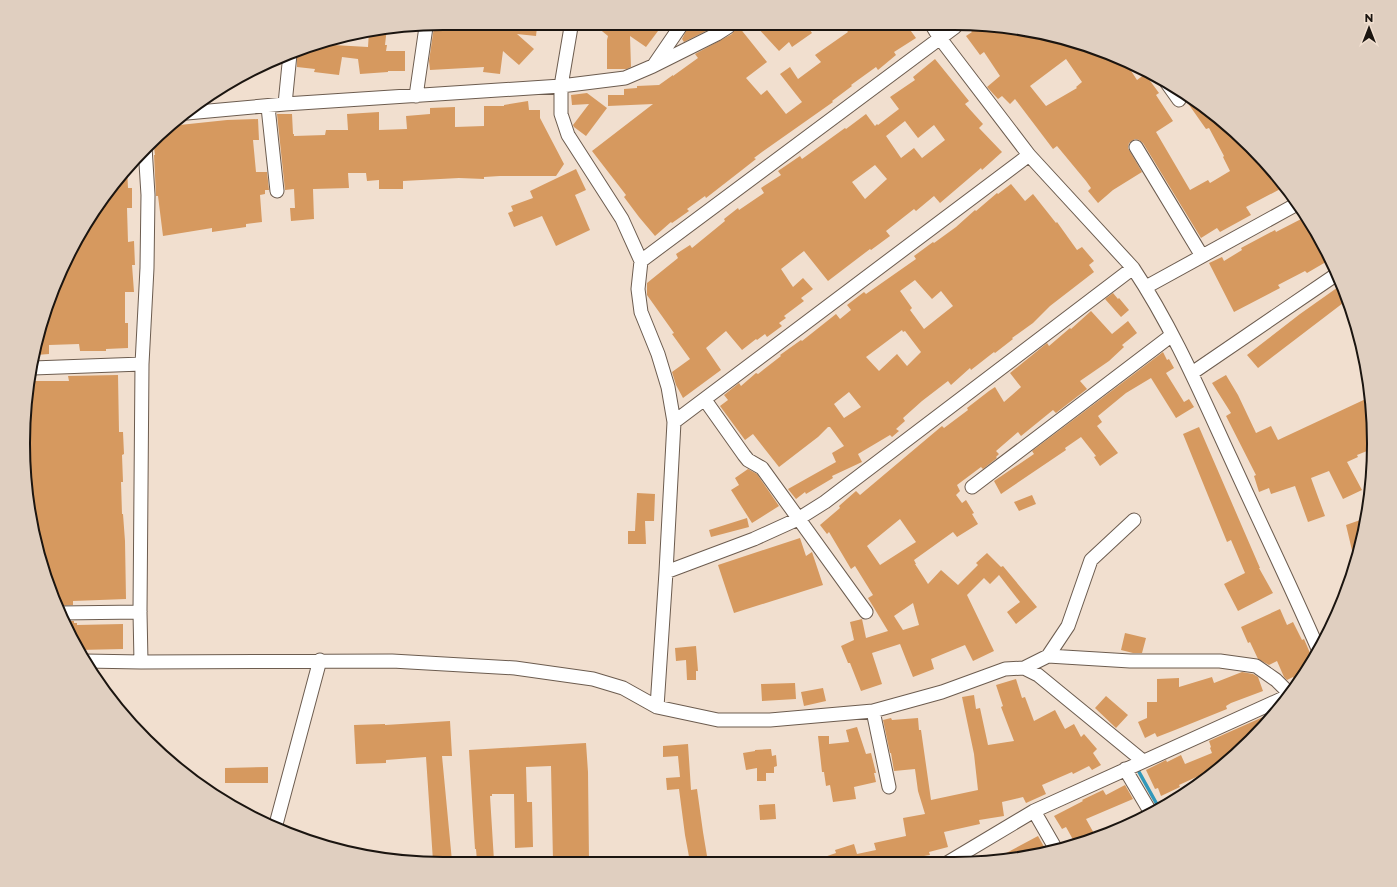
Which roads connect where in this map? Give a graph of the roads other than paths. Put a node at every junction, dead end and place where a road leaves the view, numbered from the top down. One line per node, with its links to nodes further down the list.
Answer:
1 (570, 30): 8 (street)
2 (678, 30): 7 (street)
3 (723, 30): 7 (street)
4 (425, 31): 10 (street)
5 (936, 32): 16 (street); 21 (street)
6 (289, 59): 12 (street)
7 (653, 66): 8 (street)
8 (560, 86): 10 (street); 21 (street)
9 (1176, 95): 11 (street)
10 (416, 96): 12 (street)
11 (1179, 100)
12 (285, 104): 13 (street)
13 (268, 107): 14 (street); 18 (street)
14 (196, 112)
15 (1136, 147): 20 (street)
16 (1029, 155): 22 (street); 29 (street)
17 (146, 157): 26 (street)
18 (277, 191)
19 (1292, 207): 20 (street)
20 (1202, 256): 24 (street)
21 (641, 261): 30 (street)
22 (1133, 268): 24 (street); 32 (street)
23 (1332, 277): 28 (street)
24 (1146, 287): 25 (street)
25 (1172, 335): 28 (street); 31 (street)
26 (142, 364): 27 (street); 35 (street)
27 (37, 368)
28 (1192, 372): 38 (street)
29 (705, 400): 30 (street); 32 (street)
30 (674, 422): 34 (street)
31 (972, 487)
32 (798, 519): 34 (street); 36 (street)
33 (1134, 520): 39 (street)
34 (666, 572): 46 (street)
35 (140, 612): 37 (street); 42 (street)
36 (866, 612)
37 (66, 613)
38 (1316, 643)
39 (1048, 656): 43 (street); 44 (street)
40 (320, 660): 42 (street); 46 (street); 53 (street)
41 (92, 661): 42 (street)
42 (141, 662)
43 (1024, 668): 47 (street); 48 (street)
44 (1285, 690)
45 (1279, 699): 48 (street)
46 (657, 708): 47 (street)
47 (873, 711): 50 (street)
48 (1143, 761): 49 (street)
49 (1126, 769): 51 (street); 52 (street)
50 (889, 787)
51 (1148, 808)
52 (1034, 811): 54 (street); 55 (street)
53 (278, 822)
54 (1053, 845)
55 (957, 857)

